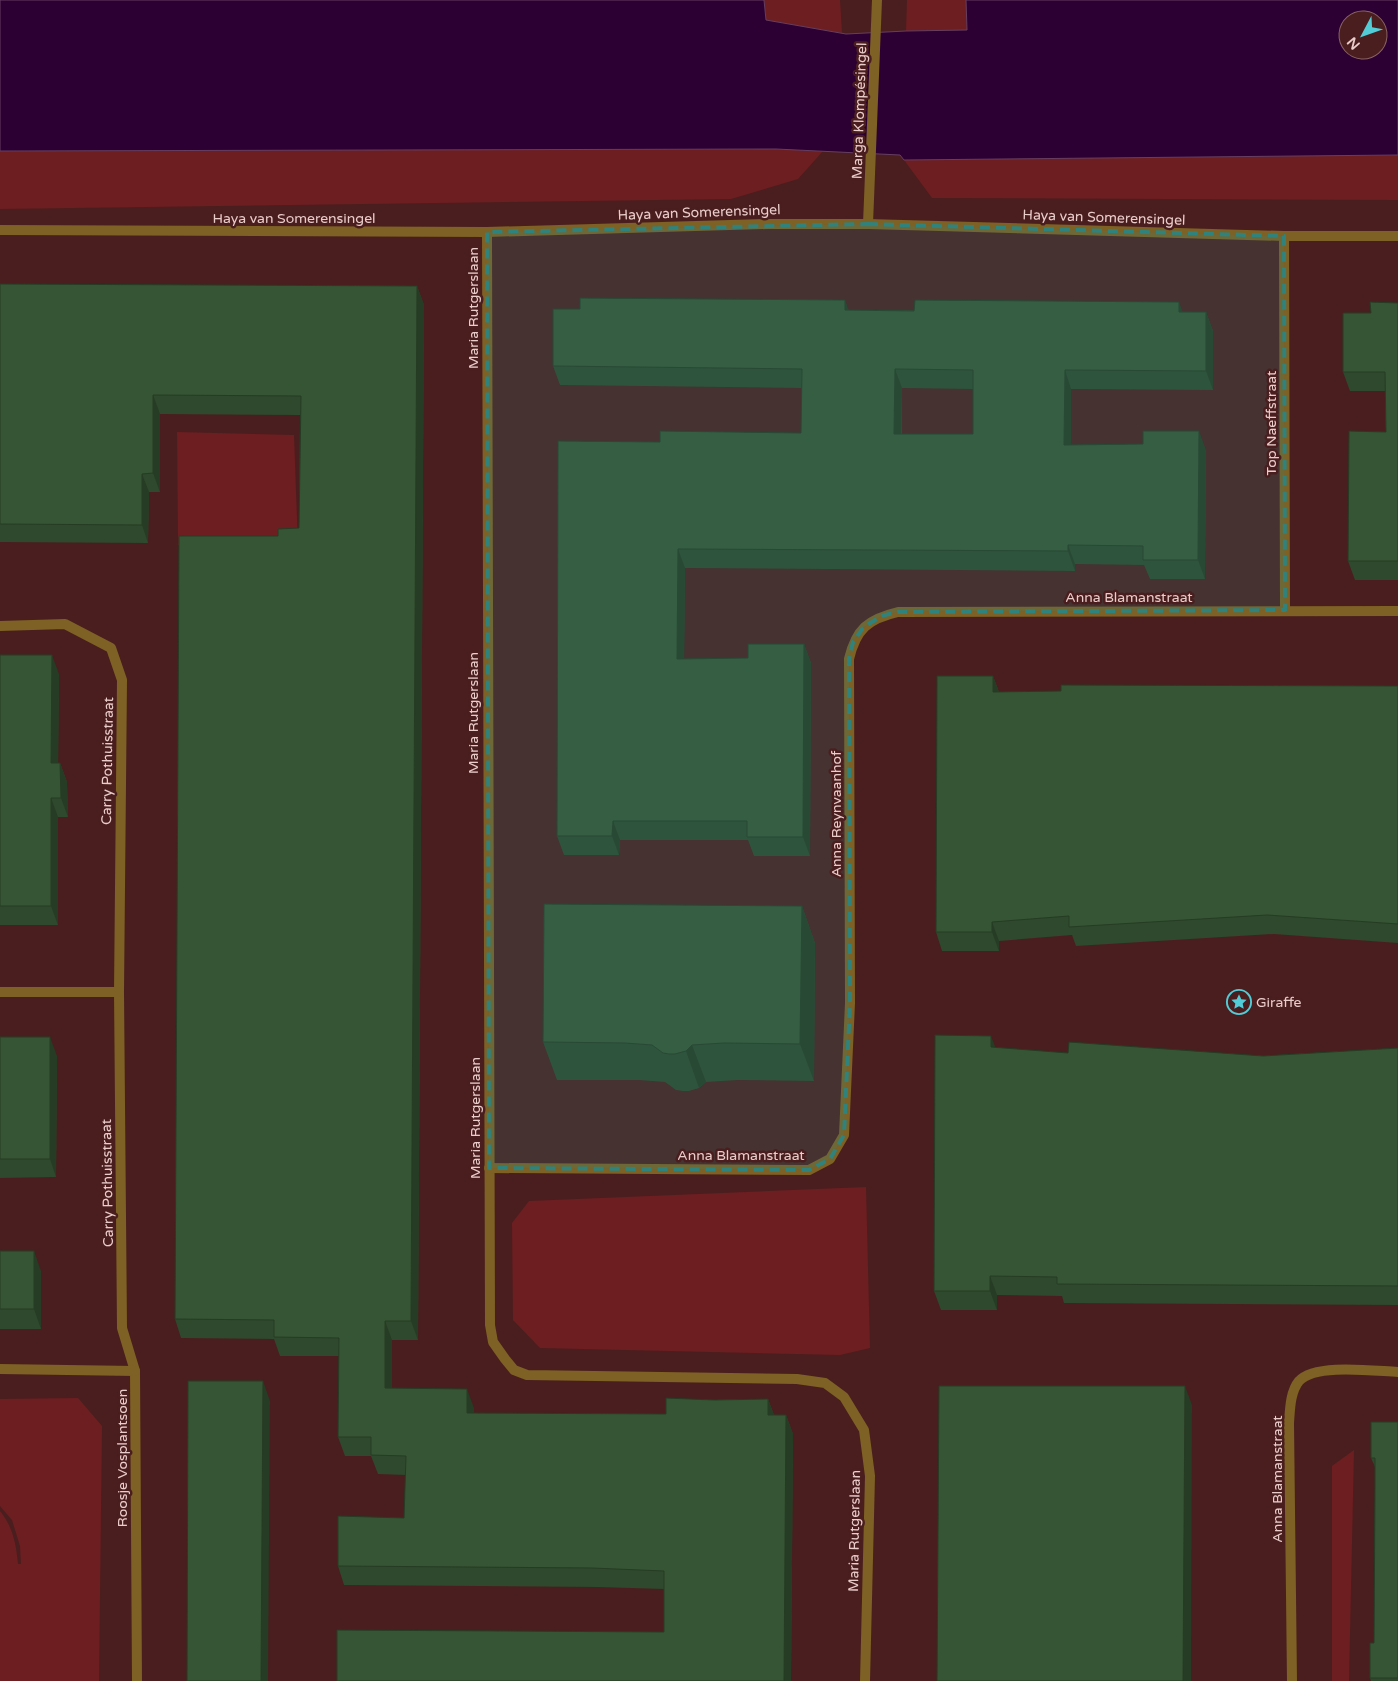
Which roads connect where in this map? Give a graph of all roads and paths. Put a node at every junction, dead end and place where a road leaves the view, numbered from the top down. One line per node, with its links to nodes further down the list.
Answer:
1 (877, 0): 2 (street, Marga Klompésingel)
2 (868, 224): 4 (street, Haya van Somerensingel); 5 (street, Haya van Somerensingel)
3 (0, 230): 4 (street, Haya van Somerensingel)
4 (487, 232): 14 (street, Maria Rutgerslaan)
5 (1284, 236): 6 (street, Haya van Somerensingel); 7 (street, Top Naeffstraat)
6 (1398, 236)
7 (1285, 610): 8 (street, Anna Blamanstraat); 10 (street, Anna Blamanstraat)
8 (1398, 611)
9 (0, 626): 12 (street, Carry Pothuisstraat)
10 (863, 628): 13 (street, Anna Reynvaanhof)
11 (0, 992): 12 (street)
12 (119, 992): 16 (street, Carry Pothuisstraat)
13 (850, 1003): 14 (street, Anna Blamanstraat)
14 (490, 1168): 19 (street, Maria Rutgerslaan)
15 (0, 1369): 16 (street, Roosje Vosplantsoen)
16 (135, 1371): 18 (street, Roosje Vosplantsoen)
17 (1398, 1372): 20 (street, Anna Blamanstraat)
18 (137, 1681)
19 (865, 1681)
20 (1292, 1681)

